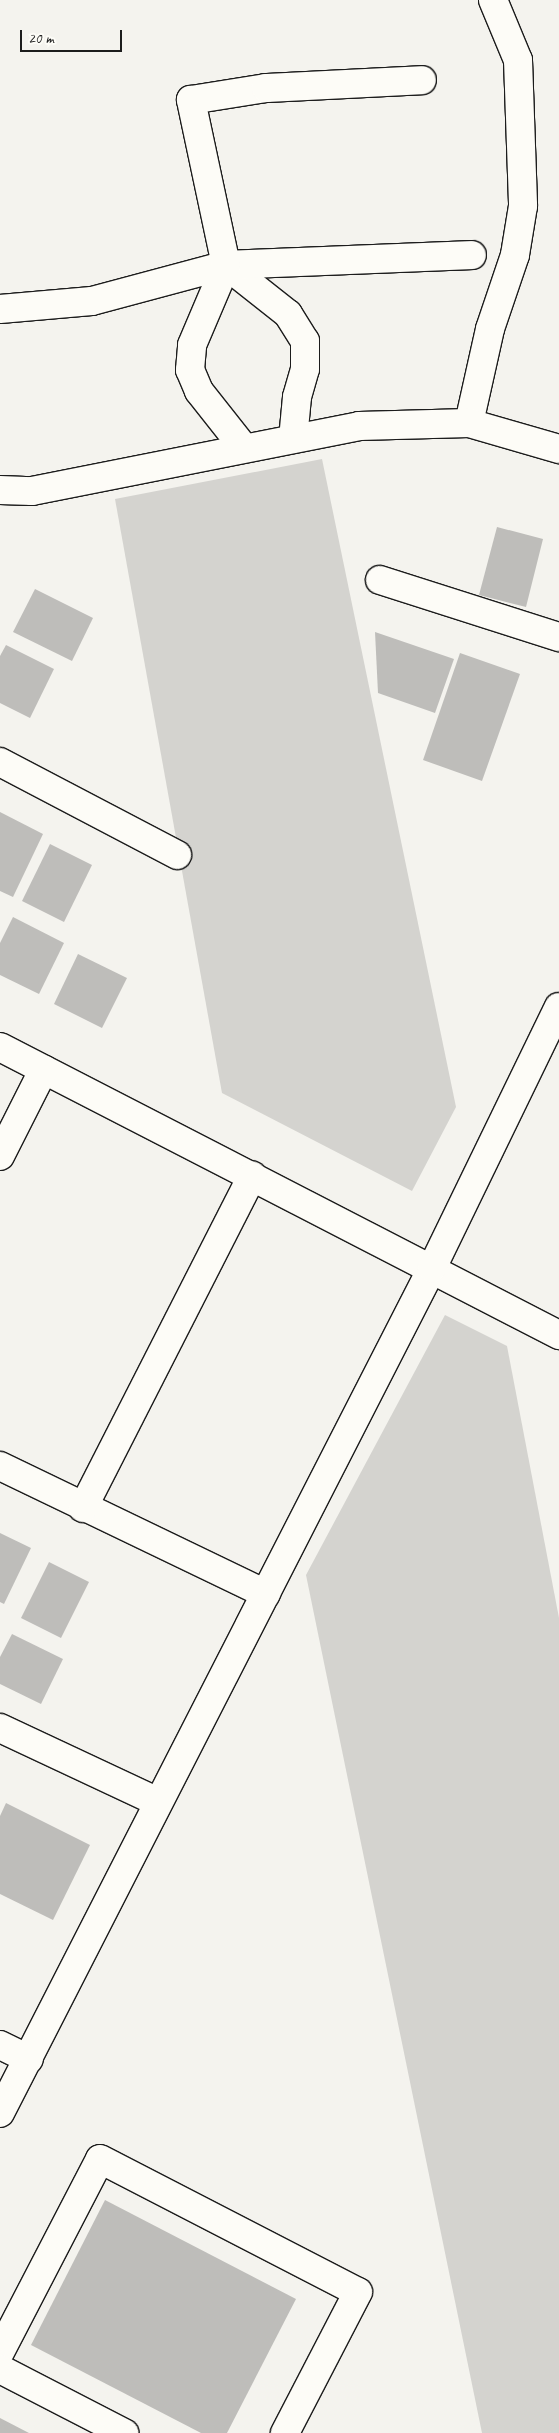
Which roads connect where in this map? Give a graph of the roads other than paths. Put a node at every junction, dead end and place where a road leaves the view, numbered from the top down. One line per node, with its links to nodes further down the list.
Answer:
1 (493, 0): 6 (street)
2 (422, 80): 4 (street)
3 (472, 255): 4 (street)
4 (226, 265): 5 (street); 7 (street); 8 (street)
5 (0, 309)
6 (469, 423): 7 (street); 9 (street)
7 (293, 439): 8 (street)
8 (244, 448): 10 (street)
9 (559, 449)
10 (0, 490)
11 (380, 580): 12 (street)
12 (559, 637)
13 (0, 762): 14 (street)
14 (177, 854)
15 (559, 1007): 20 (street)
16 (0, 1047): 17 (street)
17 (44, 1069): 18 (street); 19 (street)
18 (0, 1156)
19 (252, 1176): 20 (street); 23 (street)
20 (432, 1268): 21 (street); 24 (street)
21 (559, 1335)
22 (0, 1466): 23 (street)
23 (82, 1508): 24 (street)
24 (266, 1594): 26 (street)
25 (0, 1728): 26 (street)
26 (158, 1802): 28 (street)
27 (0, 2045): 28 (street)
28 (29, 2059): 29 (street)
29 (0, 2113)
30 (0, 2352): 33 (street)
31 (0, 2369): 32 (street)
32 (124, 2433)
33 (285, 2433)

